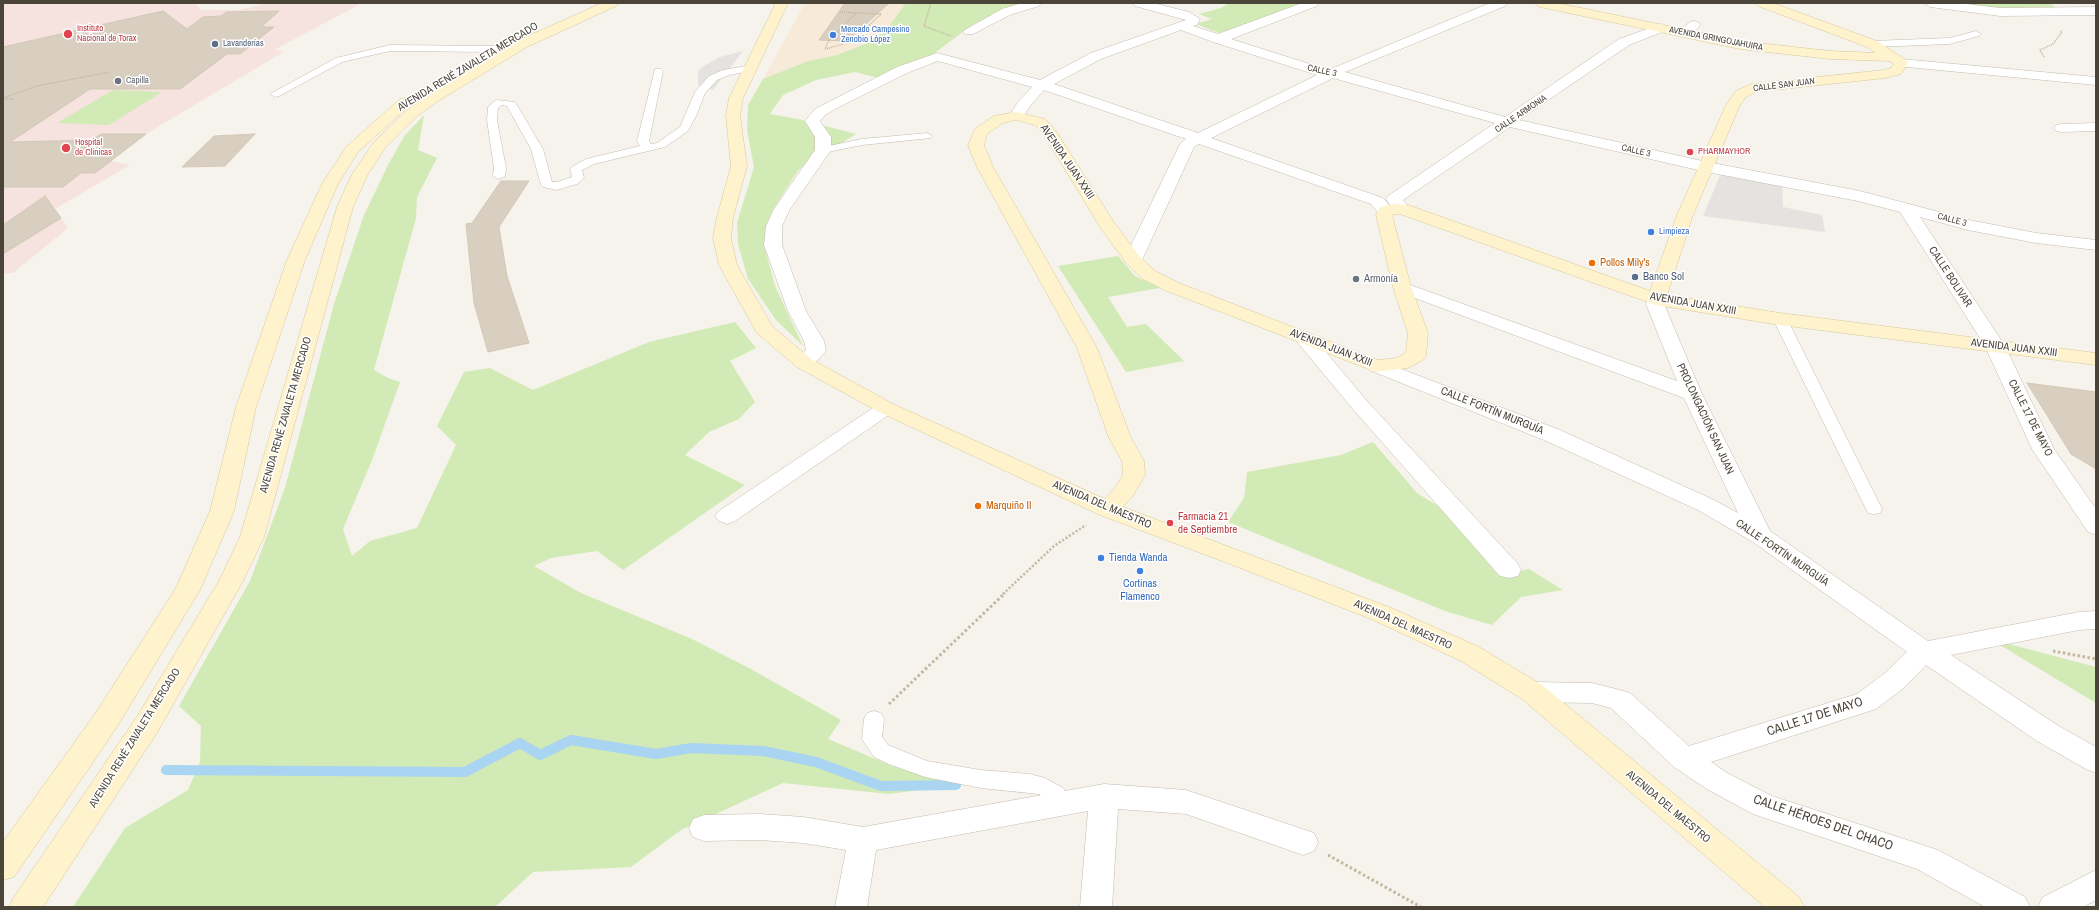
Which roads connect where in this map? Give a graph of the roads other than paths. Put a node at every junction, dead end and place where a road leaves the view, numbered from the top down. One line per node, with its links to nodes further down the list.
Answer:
1 (584, 3): 20 (main road, AVENIDA RENÉ ZAVALETA MERCADO)
2 (612, 3): 71 (main road, AVENIDA RENÉ ZAVALETA MERCADO)
3 (782, 3): 22 (main road, AVENIDA DEL MAESTRO)
4 (1035, 3): 16 (street)
5 (1138, 3): 13 (street)
6 (1313, 3): 18 (street)
7 (1501, 3): 24 (street)
8 (1540, 3): 14 (main road, AVENIDA GRINGOJAHUIRA)
9 (1587, 3): 15 (main road, AVENIDA GRINGOJAHUIRA)
10 (1762, 3): 19 (main road)
11 (1930, 3): 12 (street)
12 (2096, 11)
13 (1183, 27): 18 (street, CALLE 3); 26 (street)
14 (1661, 28): 15 (main road, AVENIDA GRINGOJAHUIRA); 29 (street, CALLE ARMONIA)
15 (1689, 29): 19 (main road, AVENIDA GRINGOJAHUIRA); 21 (main road, AVENIDA GRINGOJAHUIRA)
16 (969, 31)
17 (1976, 34): 19 (lane)
18 (1218, 39): 24 (street, CALLE 3)
19 (1877, 47): 21 (main road)
20 (494, 48): 27 (lane); 69 (main road, AVENIDA RENÉ ZAVALETA MERCADO)
21 (1898, 60): 25 (street); 36 (main road, CALLE SAN JUAN)
22 (752, 68): 34 (lane); 48 (main road, AVENIDA DEL MAESTRO)
23 (658, 71): 34 (lane)
24 (1332, 73): 29 (street, CALLE 3); 33 (street)
25 (2096, 81)
26 (1042, 85): 28 (street); 33 (street); 35 (street)
27 (275, 94)
28 (1016, 116): 41 (main road, AVENIDA JUAN XXIII); 53 (main road, AVENIDA JUAN XXIII)
29 (1508, 122): 36 (street, CALLE 3); 39 (street, CALLE ARMONIA)
30 (2096, 126): 31 (street)
31 (2061, 128)
32 (927, 136): 35 (lane)
33 (1199, 139): 39 (street); 41 (street)
34 (650, 148): 37 (lane)
35 (823, 150): 48 (street)
36 (1707, 167): 38 (street, CALLE 3); 43 (main road, CALLE SAN JUAN)
37 (500, 176)
38 (1906, 208): 40 (street, CALLE 3); 46 (street, CALLE BOLIVAR)
39 (1394, 210): 42 (main road, AVENIDA JUAN XXIII); 43 (main road, AVENIDA JUAN XXIII)
40 (2096, 245)
41 (1133, 260): 45 (main road, AVENIDA JUAN XXIII)
42 (1402, 287): 49 (main road, AVENIDA JUAN XXIII); 50 (street)
43 (1656, 299): 44 (main road, AVENIDA JUAN XXIII); 50 (street, PROLONGACIÓN SAN JUAN)
44 (1780, 319): 46 (main road, AVENIDA JUAN XXIII); 52 (lane)
45 (1303, 337): 49 (main road, AVENIDA JUAN XXIII); 57 (street)
46 (1995, 346): 47 (main road, AVENIDA JUAN XXIII); 55 (street, CALLE 17 DE MAYO)
47 (2096, 359)
48 (804, 363): 51 (main road, AVENIDA DEL MAESTRO)
49 (1376, 366): 56 (street, CALLE FORTÍN MURGUÍA)
50 (1692, 394): 56 (street, PROLONGACIÓN SAN JUAN)
51 (886, 408): 53 (main road, AVENIDA DEL MAESTRO); 54 (street)
52 (1874, 509)
53 (1108, 510): 60 (main road, AVENIDA DEL MAESTRO)
54 (727, 516)
55 (2096, 528)
56 (1761, 536): 59 (street, CALLE FORTÍN MURGUÍA)
57 (1509, 570)
58 (2096, 620): 59 (street)
59 (1924, 652): 62 (street, CALLE 17 DE MAYO); 63 (street, CALLE FORTÍN MURGUÍA)
60 (1532, 692): 62 (street, CALLE HÉROES DEL CHACO); 74 (main road, AVENIDA DEL MAESTRO)
61 (874, 719): 65 (lane)
62 (1684, 759): 75 (street, CALLE HÉROES DEL CHACO)
63 (2096, 762)
64 (1104, 796): 65 (street); 68 (street); 73 (street)
65 (1063, 804): 67 (street)
66 (704, 828): 67 (street)
67 (863, 840): 72 (street)
68 (1303, 842)
69 (3, 867)
70 (2096, 884): 76 (street)
71 (25, 907)
72 (850, 907)
73 (1096, 907)
74 (1788, 907)
75 (2014, 907)
76 (2054, 907)

